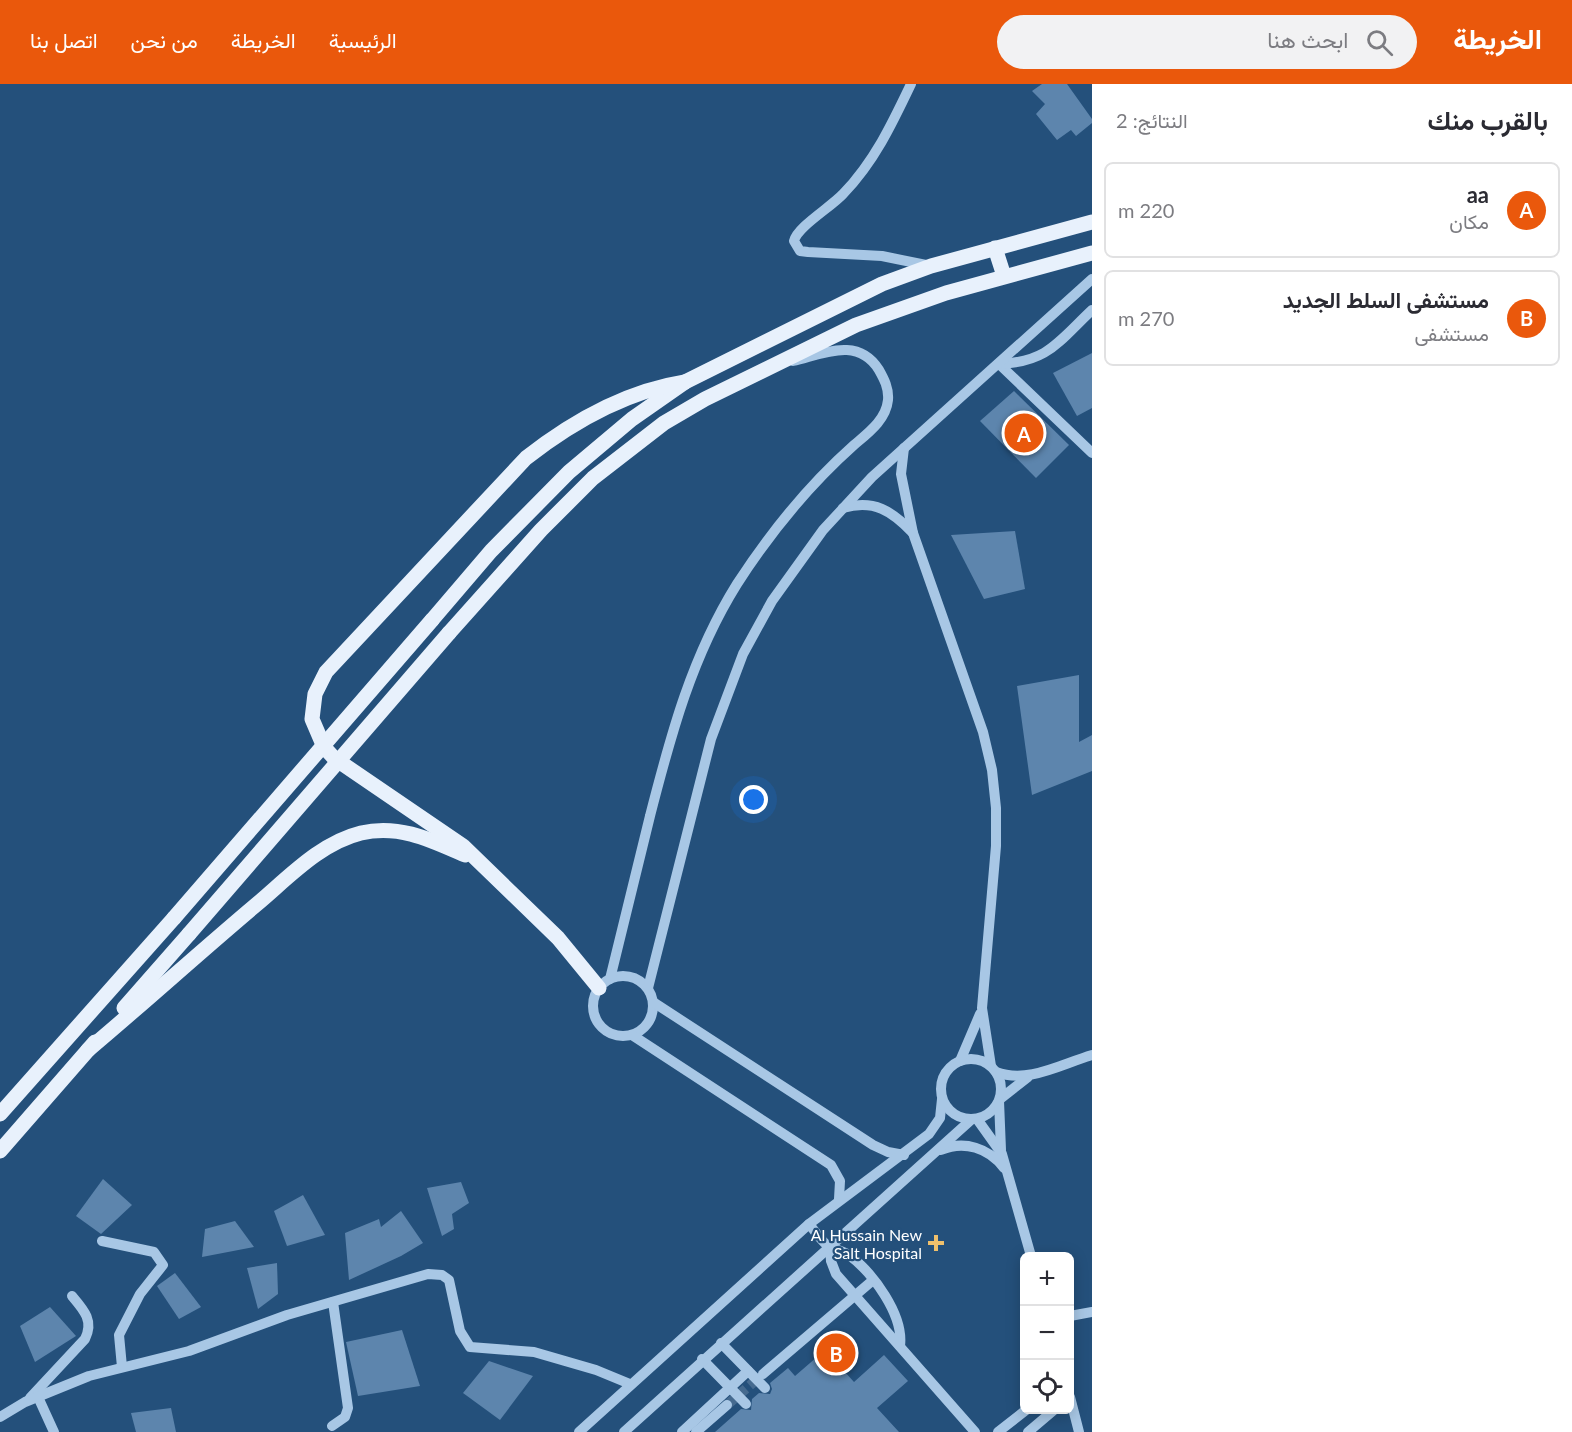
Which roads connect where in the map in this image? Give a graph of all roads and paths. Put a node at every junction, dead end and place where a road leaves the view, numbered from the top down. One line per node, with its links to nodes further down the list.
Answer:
1 (911, 84): 5 (street)
2 (1092, 222): 3 (main road)
3 (994, 248): 5 (main road); 6 (main road)
4 (1092, 253): 6 (main road)
5 (931, 266): 11 (main road)
6 (1004, 276): 10 (main road)
7 (1092, 279): 9 (street)
8 (1092, 310): 9 (street)
9 (999, 364): 12 (street); 13 (street)
10 (772, 365): 17 (street); 22 (main road, bridge)
11 (685, 382): 16 (main road); 29 (main road, bridge)
12 (904, 447): 14 (street); 15 (street)
13 (1092, 453)
14 (842, 508): 15 (street); 18 (street)
15 (913, 533): 20 (street)
16 (481, 862): 17 (main road); 22 (main road)
17 (604, 983): 18 (street); 21 (street)
18 (648, 988): 19 (street)
19 (653, 1002): 21 (street); 33 (street)
20 (982, 1008): 24 (street); 25 (street)
21 (632, 1035): 36 (street)
22 (88, 1050): 31 (main road)
23 (1092, 1054): 26 (street)
24 (960, 1061): 25 (street); 27 (street)
25 (993, 1069): 26 (street); 28 (street)
26 (1031, 1075): 28 (street)
27 (942, 1099): 30 (street); 33 (street)
28 (999, 1100): 30 (street); 32 (street)
29 (0, 1114)
30 (975, 1119): 32 (street); 34 (street)
31 (0, 1151)
32 (1002, 1154): 35 (street)
33 (904, 1155): 36 (street)
34 (933, 1155): 35 (street); 39 (street)
35 (1009, 1176): 40 (street)
36 (839, 1199): 37 (street)
37 (808, 1224): 39 (street); 53 (street)
38 (102, 1241): 50 (street)
39 (830, 1248): 41 (street); 42 (street); 47 (street)
40 (1030, 1252)
41 (872, 1281): 42 (street); 48 (street)
42 (855, 1293): 48 (street); 52 (street)
43 (72, 1296): 57 (street)
44 (333, 1302): 50 (street); 53 (street); 64 (street)
45 (1092, 1312): 46 (street)
46 (1074, 1315)
47 (721, 1343): 49 (street); 51 (street)
48 (900, 1346): 70 (street)
49 (702, 1359): 54 (street); 67 (street)
50 (122, 1367): 56 (street)
51 (748, 1371): 54 (street); 55 (street)
52 (763, 1374)
53 (630, 1384): 66 (street)
54 (730, 1387): 58 (street); 68 (street)
55 (765, 1388)
56 (38, 1396): 57 (street); 65 (street)
57 (25, 1402): 63 (street)
58 (746, 1404)
59 (727, 1405): 69 (street)
60 (1074, 1413): 73 (street)
61 (1021, 1414): 71 (street)
62 (1049, 1414): 72 (street)
63 (0, 1417)
64 (332, 1426)
65 (54, 1432)
66 (579, 1432)
67 (624, 1432)
68 (682, 1432)
69 (696, 1432)
70 (975, 1432)
71 (998, 1432)
72 (1028, 1432)
73 (1079, 1432)

